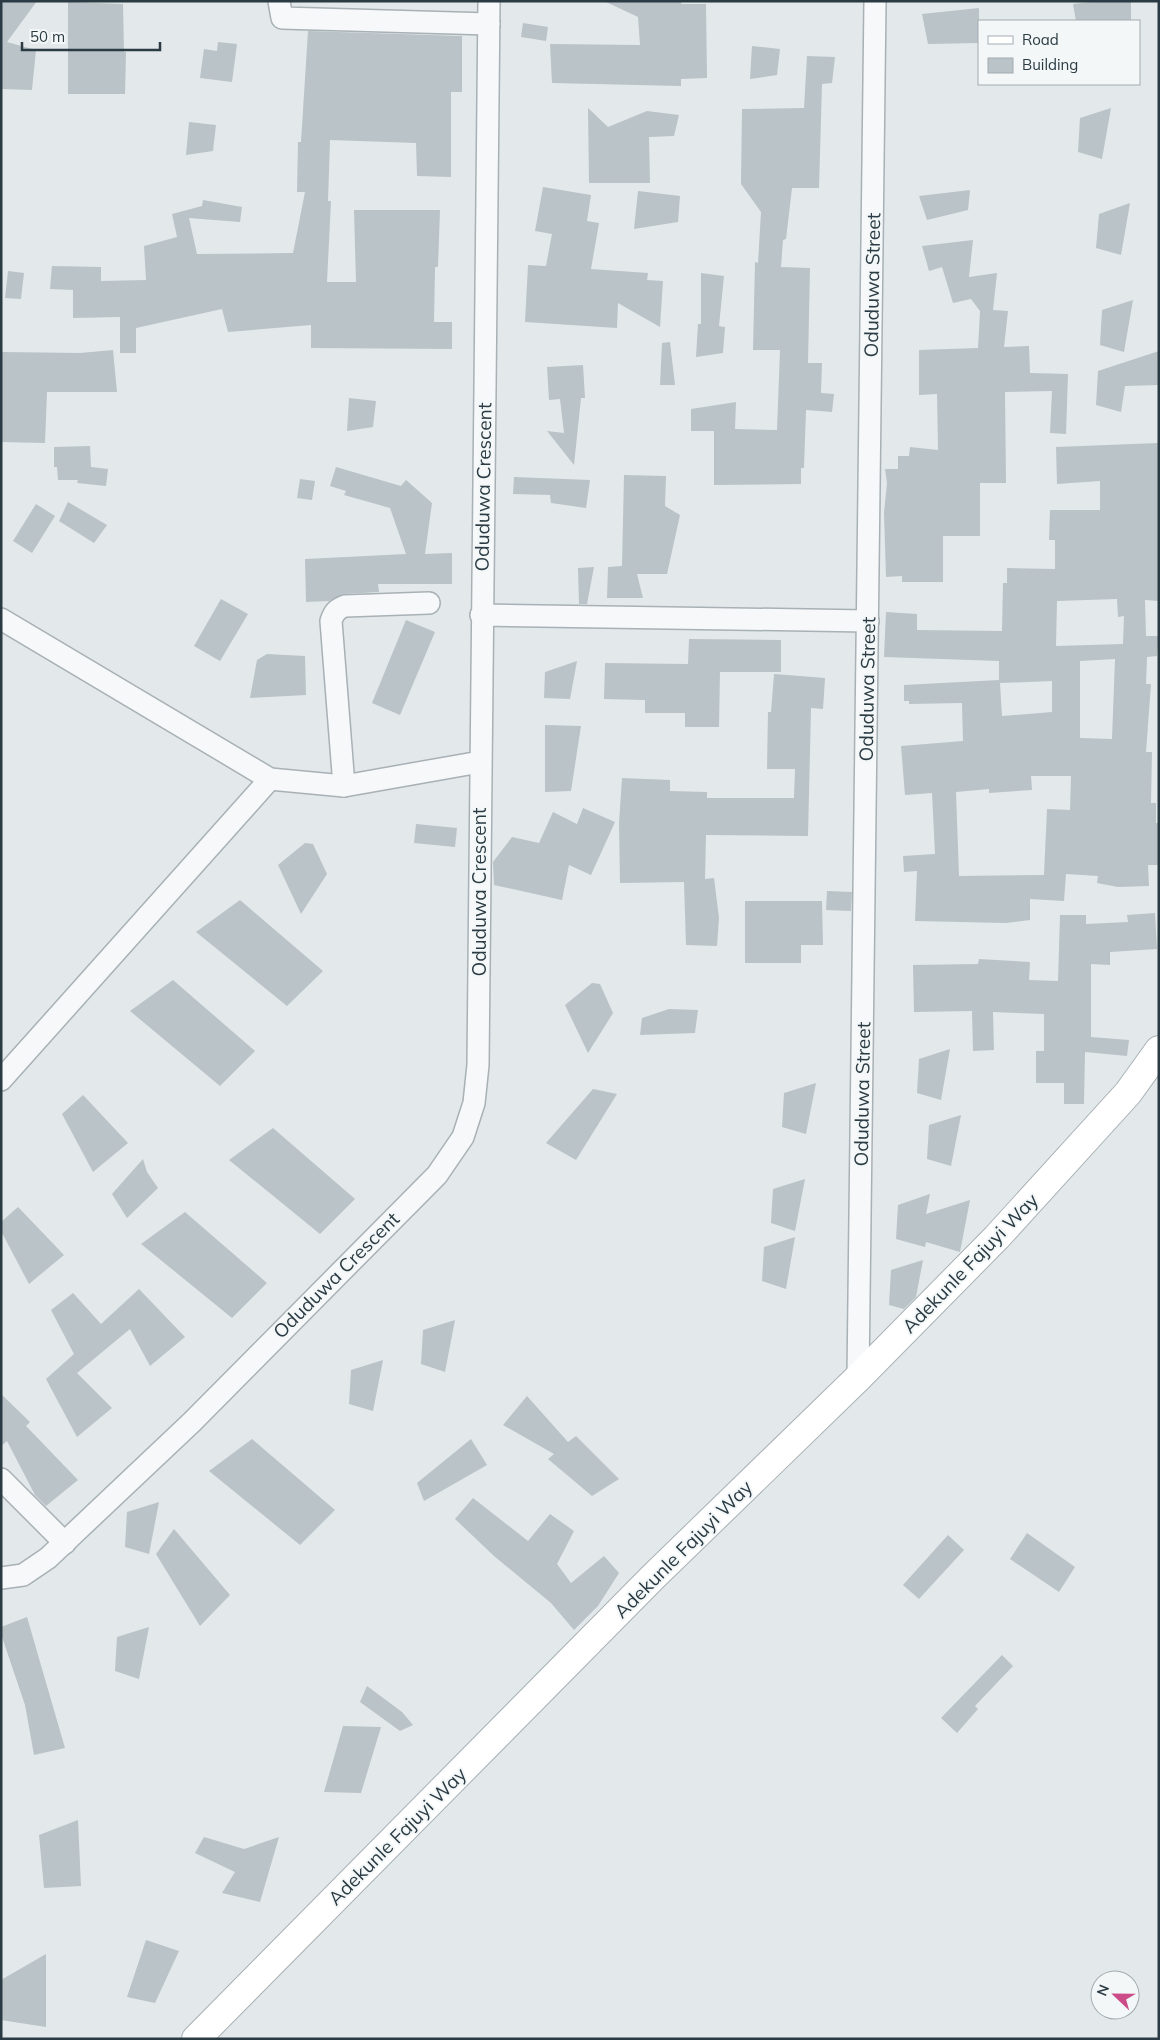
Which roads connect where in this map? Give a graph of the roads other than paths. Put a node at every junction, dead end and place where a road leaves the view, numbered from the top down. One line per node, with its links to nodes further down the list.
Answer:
1 (280, 1): 4 (street)
2 (489, 1): 4 (street, Oduduwa Crescent)
3 (875, 1): 8 (street, Oduduwa Street)
4 (489, 24): 6 (street, Oduduwa Crescent)
5 (429, 603): 11 (street)
6 (482, 614): 8 (street); 9 (street, Oduduwa Crescent)
7 (1, 619): 10 (street)
8 (868, 621): 14 (street, Oduduwa Street)
9 (480, 762): 11 (street); 16 (street, Oduduwa Crescent)
10 (270, 779): 11 (street); 13 (street)
11 (344, 786)
12 (1159, 1050): 14 (street, Adekunle Fajuyi Way)
13 (1, 1080)
14 (858, 1378): 18 (street, Adekunle Fajuyi Way)
15 (1, 1479): 16 (street)
16 (65, 1543): 17 (street, Oduduwa Crescent)
17 (1, 1578)
18 (196, 2039)

